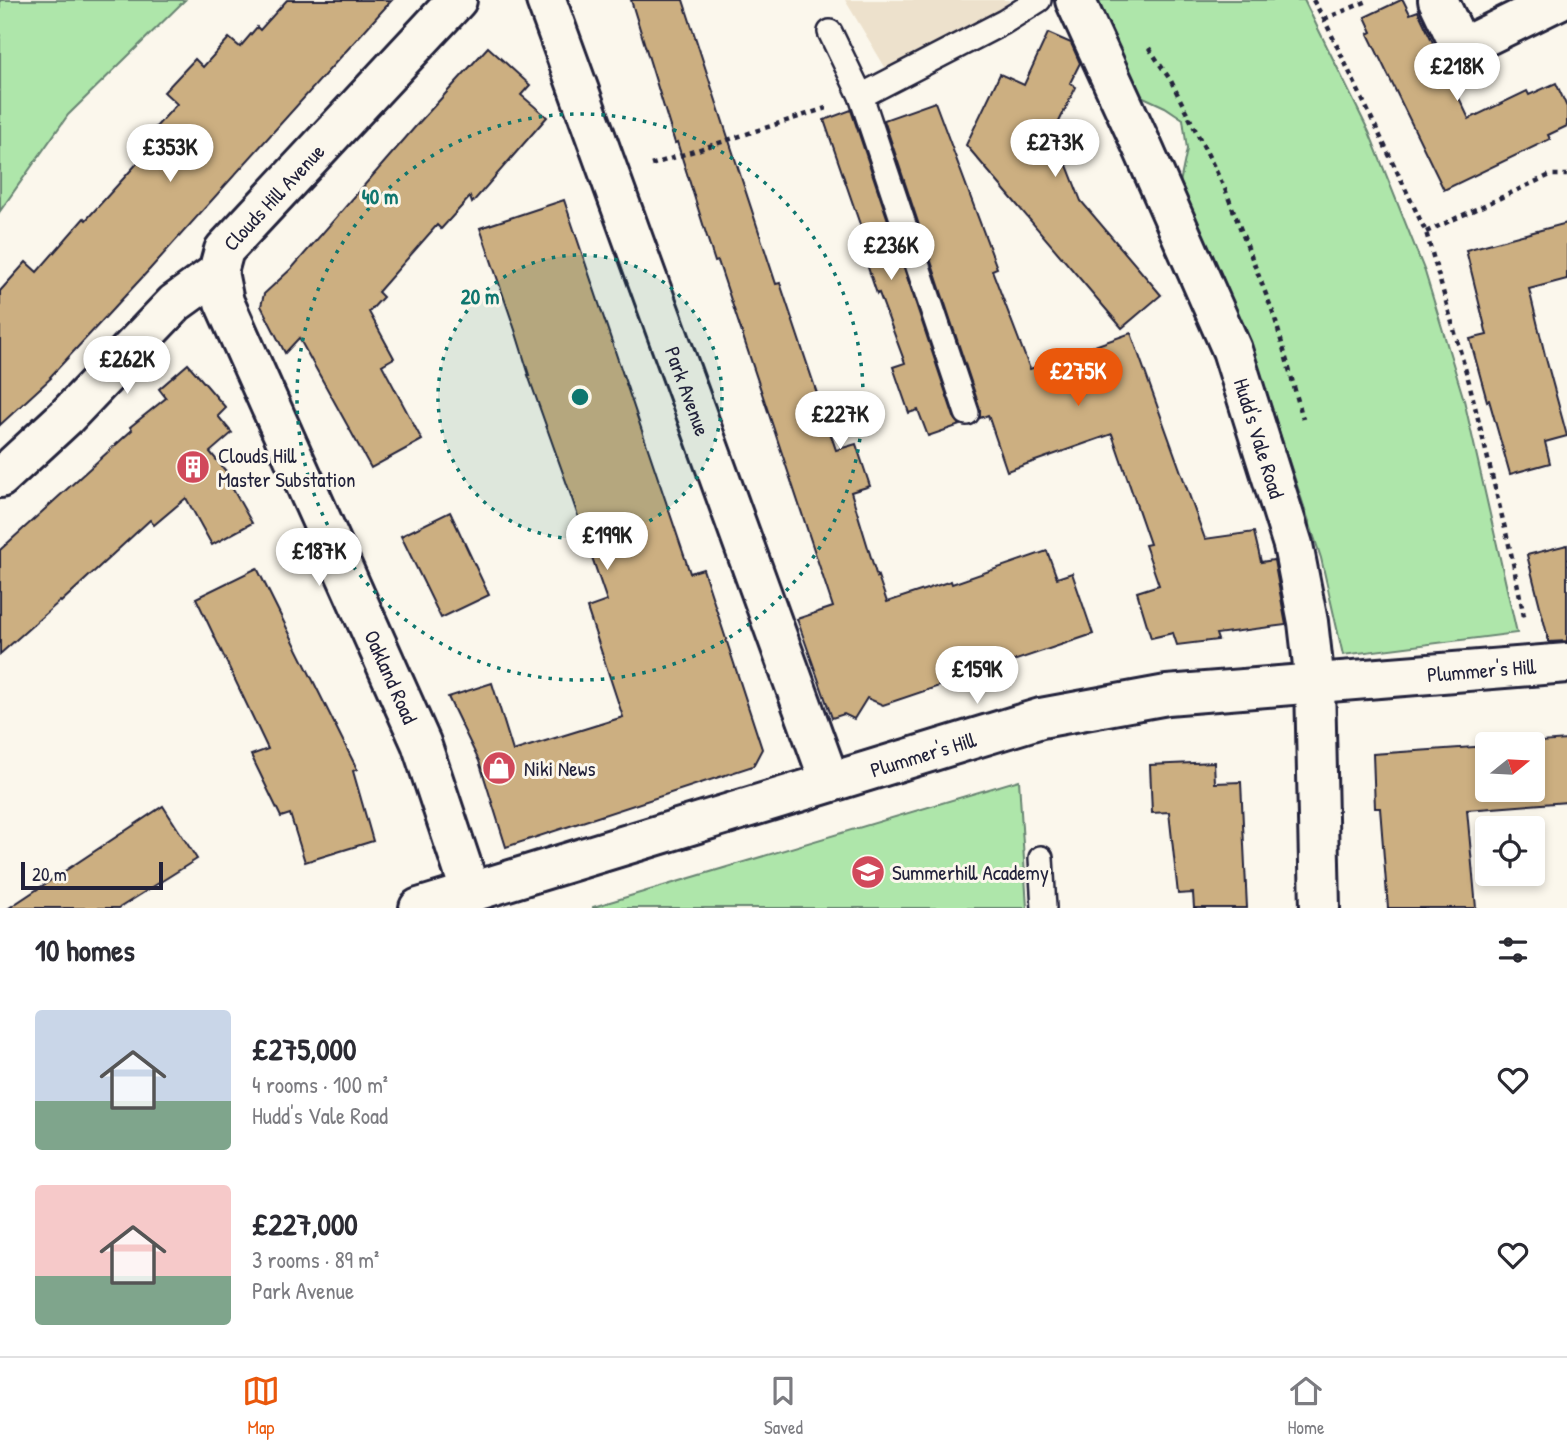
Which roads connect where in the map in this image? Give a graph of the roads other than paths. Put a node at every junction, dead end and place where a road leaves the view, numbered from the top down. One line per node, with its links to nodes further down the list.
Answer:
1 (457, 0): 9 (street, Clouds Hill Avenue)
2 (546, 0): 14 (street, Park Avenue)
3 (1039, 0): 8 (lane)
4 (1074, 0): 13 (street, Hudd's Vale Road)
5 (1438, 0): 6 (street)
6 (1559, 0)
7 (830, 32): 8 (lane)
8 (862, 96): 10 (lane)
9 (218, 272): 11 (street, Clouds Hill Avenue); 16 (street, Oakland Road)
10 (967, 413)
11 (0, 478)
12 (1550, 665): 13 (street, Plummer's Hill)
13 (1315, 683): 14 (street, Plummer's Hill); 19 (street, Hudd's Vale Road)
14 (830, 782): 16 (street, Plummer's Hill)
15 (1041, 858): 18 (lane)
16 (471, 893): 17 (street, Plummer's Hill)
17 (419, 908)
18 (1044, 908)
19 (1320, 908)

